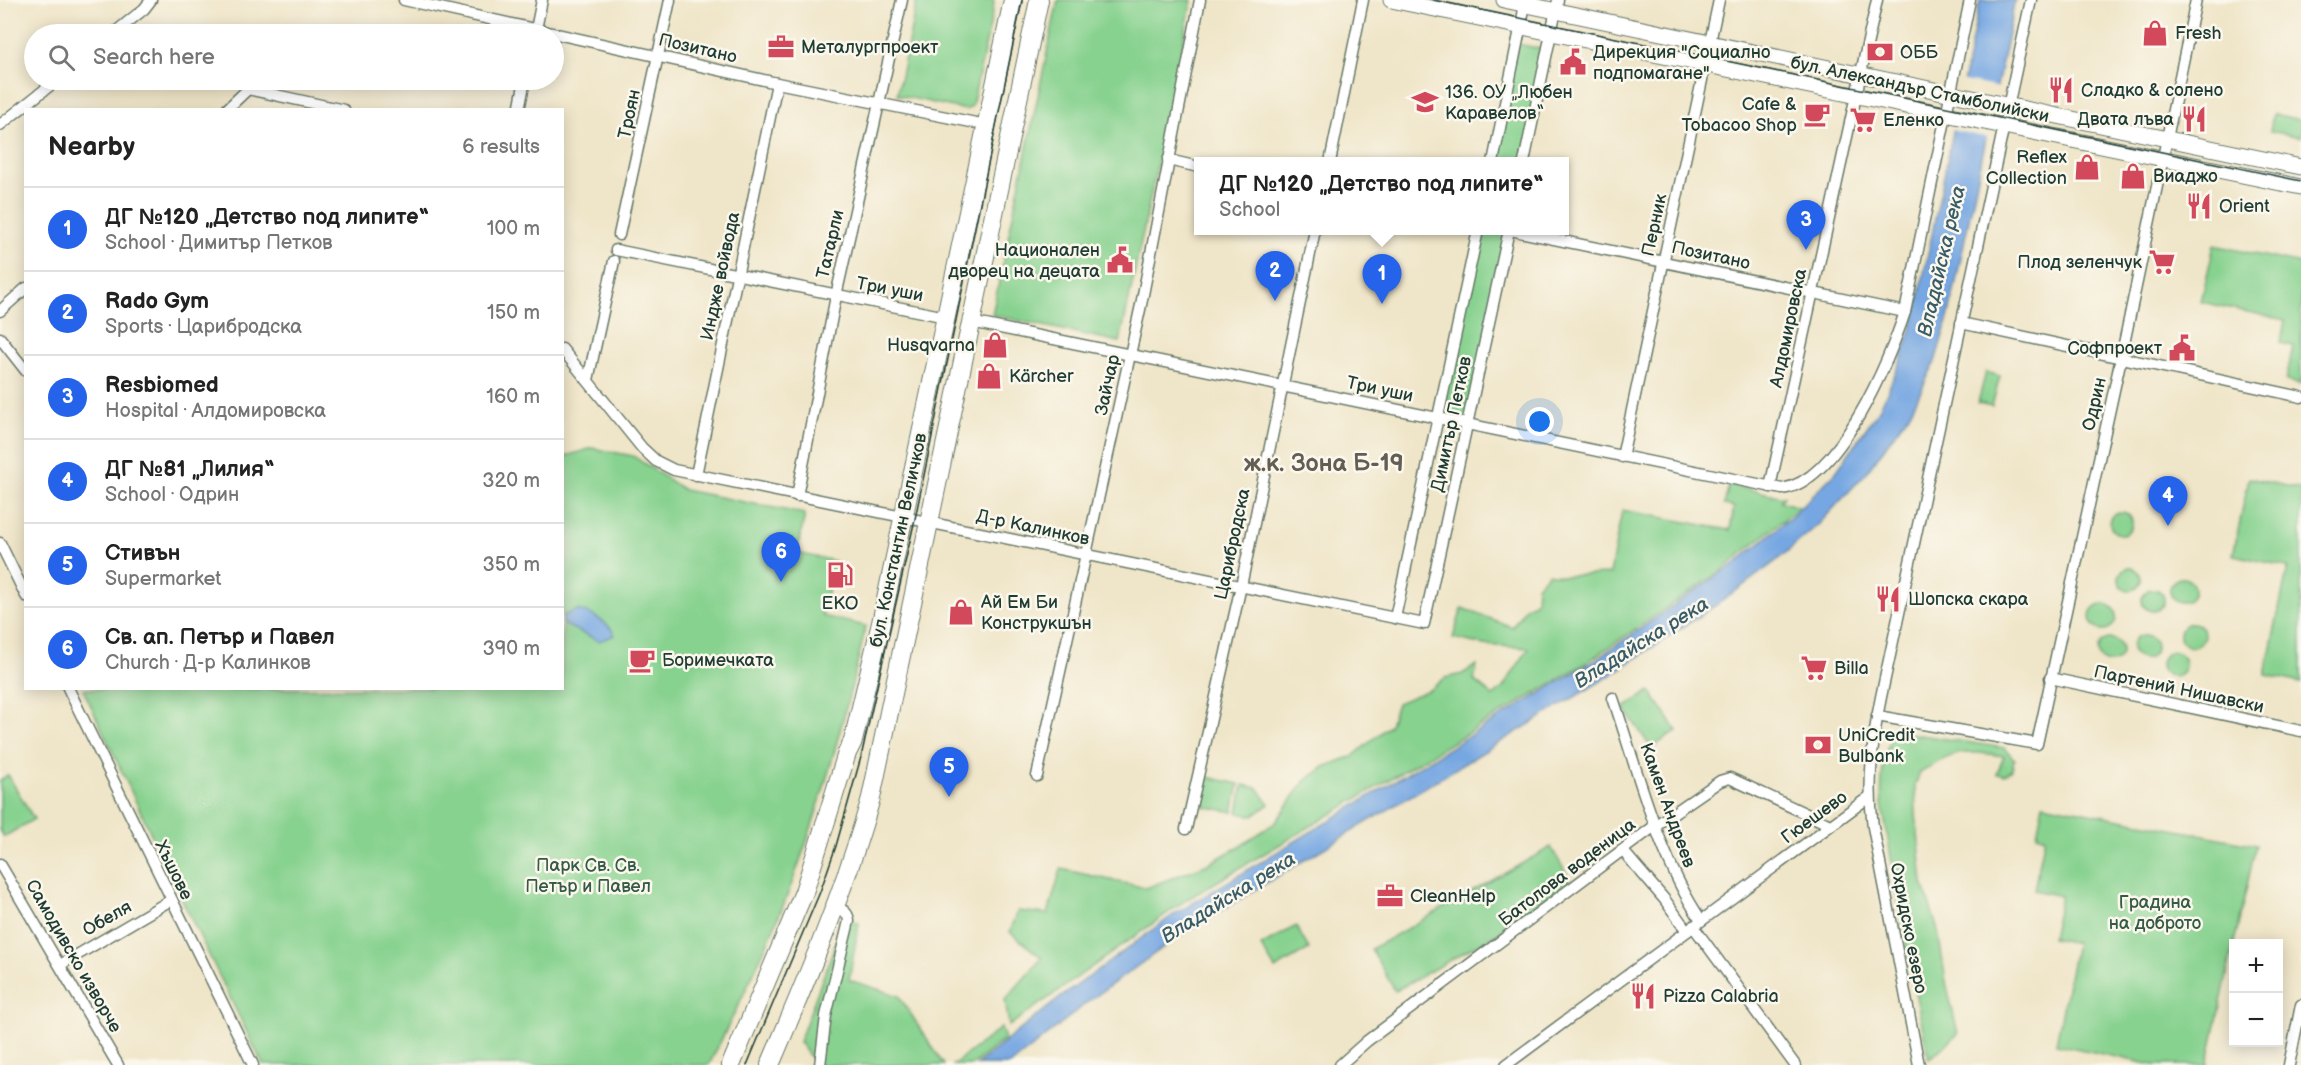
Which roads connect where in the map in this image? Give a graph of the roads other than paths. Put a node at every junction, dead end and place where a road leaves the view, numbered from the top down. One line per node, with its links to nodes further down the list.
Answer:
1 (151, 0): 19 (street)
2 (542, 0): 21 (street)
3 (670, 0): 26 (street, Троян)
4 (902, 0): 36 (street, Татарли)
5 (1013, 0): 43 (main road, бул. Константин Величков)
6 (1039, 0): 67 (main road, бул. Константин Величков)
7 (1200, 0): 50 (street, Зайчар)
8 (1364, 0): 46 (street)
9 (1391, 0): 22 (main road, бул. Александър Стамболийски)
10 (1504, 0): 17 (main road, бул. Александър Стамболийски)
11 (1719, 0): 25 (street, Перник)
12 (1877, 0): 28 (street, Алдомировска)
13 (1970, 0): 34 (street)
14 (2031, 0): 37 (street, Гюешево)
15 (2196, 0): 45 (street, Одрин)
16 (411, 1): 20 (street, Позитано)
17 (1526, 2): 18 (main road, бул. Александър Стамболийски); 22 (street)
18 (1557, 5): 23 (street); 25 (main road, бул. Александър Стамболийски)
19 (125, 24)
20 (503, 24)
21 (537, 24)
22 (1521, 27): 23 (main road, бул. Александър Стамболийски); 47 (street)
23 (1551, 33): 27 (main road, бул. Александър Стамболийски); 48 (street)
24 (564, 37): 26 (street, Позитано)
25 (1710, 43): 27 (street, Перник); 28 (main road, бул. Александър Стамболийски)
26 (658, 55): 29 (street, Позитано); 54 (street, Троян)
27 (1705, 65): 35 (main road, бул. Александър Стамболийски); 59 (street, Перник)
28 (1861, 75): 34 (main road, бул. Александър Стамболийски); 35 (street, Алдомировска)
29 (777, 82): 36 (street, Позитано); 60 (street, Индже войвода)
30 (44, 90): 42 (street)
31 (247, 90): 38 (street)
32 (253, 90): 39 (street)
33 (523, 90): 40 (street)
34 (1952, 94): 37 (main road, бул. Александър Стамболийски); 41 (street)
35 (1856, 96): 41 (main road, бул. Александър Стамболийски); 62 (street, Алдомировска)
36 (879, 102): 43 (street, Позитано); 63 (street, Татарли)
37 (2005, 104): 44 (street, Гюешево); 45 (main road, бул. Александър Стамболийски)
38 (228, 108)
39 (335, 108)
40 (519, 108)
41 (1948, 115): 44 (main road, бул. Александър Стамболийски); 65 (street)
42 (0, 125)
43 (986, 125): 66 (main road, бул. Константин Величков)
44 (2000, 125): 49 (main road, бул. Александър Стамболийски); 68 (street, Гюешево)
45 (2168, 139): 49 (street, Одрин); 52 (main road, бул. Александър Стамболийски)
46 (1331, 157)
47 (1494, 157)
48 (1525, 157)
49 (2163, 159): 53 (main road, бул. Александър Стамболийски); 72 (street, Одрин)
50 (1168, 160): 51 (street); 71 (street, Зайчар)
51 (1194, 166)
52 (2301, 167)
53 (2301, 187)
54 (620, 235)
55 (1314, 235): 75 (street, Царибродска)
56 (1477, 235): 77 (street, Димитър Петков)
57 (1508, 235): 78 (street, Димитър Петков)
58 (1529, 235): 59 (street, Позитано)
59 (1664, 262): 62 (street, Позитано); 79 (street, Перник)
60 (737, 273): 63 (street, Три уши); 74 (street, Три уши); 80 (street, Индже войвода)
61 (24, 290): 64 (street)
62 (1812, 293): 65 (street, Позитано); 81 (street, Алдомировска)
63 (836, 296): 66 (street, Три уши); 82 (street, Татарли)
64 (0, 311)
65 (1905, 312): 81 (street, Три уши)
66 (946, 317): 83 (main road, бул. Константин Величков)
67 (971, 322): 71 (street, Три уши); 84 (main road, бул. Константин Величков)
68 (1961, 323): 72 (street); 94 (street, Гюешево)
69 (0, 338): 73 (street)
70 (564, 352): 74 (street, Д-р Калинков)
71 (1130, 354): 75 (street, Три уши); 86 (street, Зайчар)
72 (2121, 358): 76 (street); 91 (street, Одрин)
73 (24, 368)
74 (588, 380): 80 (street, Д-р Калинков)
75 (1283, 386): 77 (street, Три уши); 87 (street, Царибродска)
76 (2301, 397)
77 (1439, 418): 78 (street, Три уши); 89 (street, Димитър Петков)
78 (1468, 425): 79 (street, Три уши); 90 (street, Димитър Петков)
79 (1622, 457): 81 (street, Три уши)
80 (696, 475): 82 (street, Д-р Калинков)
81 (1770, 487)
82 (797, 496): 83 (street, Д-р Калинков)
83 (904, 517): 84 (street, Д-р Калинков); 110 (main road, бул. Константин Величков)
84 (930, 522): 86 (street, Д-р Калинков); 104 (main road, бул. Константин Величков)
85 (0, 543): 88 (street)
86 (1087, 555): 87 (street, Д-р Калинков); 96 (street, Зайчар)
87 (1241, 586): 89 (street, Д-р Калинков); 100 (street, Царибродска)
88 (24, 592)
89 (1395, 618): 90 (street, Д-р Калинков)
90 (1424, 624)
91 (2050, 678): 94 (street, Одрин); 95 (street, Партений Нишавски)
92 (69, 690): 103 (street, Хъшове)
93 (1612, 698): 98 (street, Камен Андреев)
94 (1877, 716): 97 (street, Гюешево)
95 (2301, 731)
96 (1037, 776)
97 (1869, 797): 99 (street, Гюешево); 116 (street, Охридско езеро)
98 (1656, 825): 99 (street, Батолова воденица); 101 (street, Батолова воденица); 105 (street, Камен Андреев)
99 (1830, 825): 105 (street, Гюешево)
100 (1186, 829)
101 (1623, 851): 105 (street); 113 (street, Батолова воденица)
102 (0, 864): 106 (street, Самодивско изворче)
103 (171, 900): 106 (street, Обеля); 109 (street, Хъшове)
104 (835, 906): 111 (main road, бул. Константин Величков); 112 (street)
105 (1694, 926): 114 (street, Гюешево); 115 (street, Камен Андреев)
106 (60, 964): 108 (street, Самодивско изворче)
107 (2301, 1005): 117 (street)
108 (118, 1065)
109 (253, 1065)
110 (731, 1065)
111 (770, 1065)
112 (820, 1065)
113 (1340, 1065)
114 (1506, 1065)
115 (1795, 1065)
116 (1919, 1065)
117 (2289, 1065)

